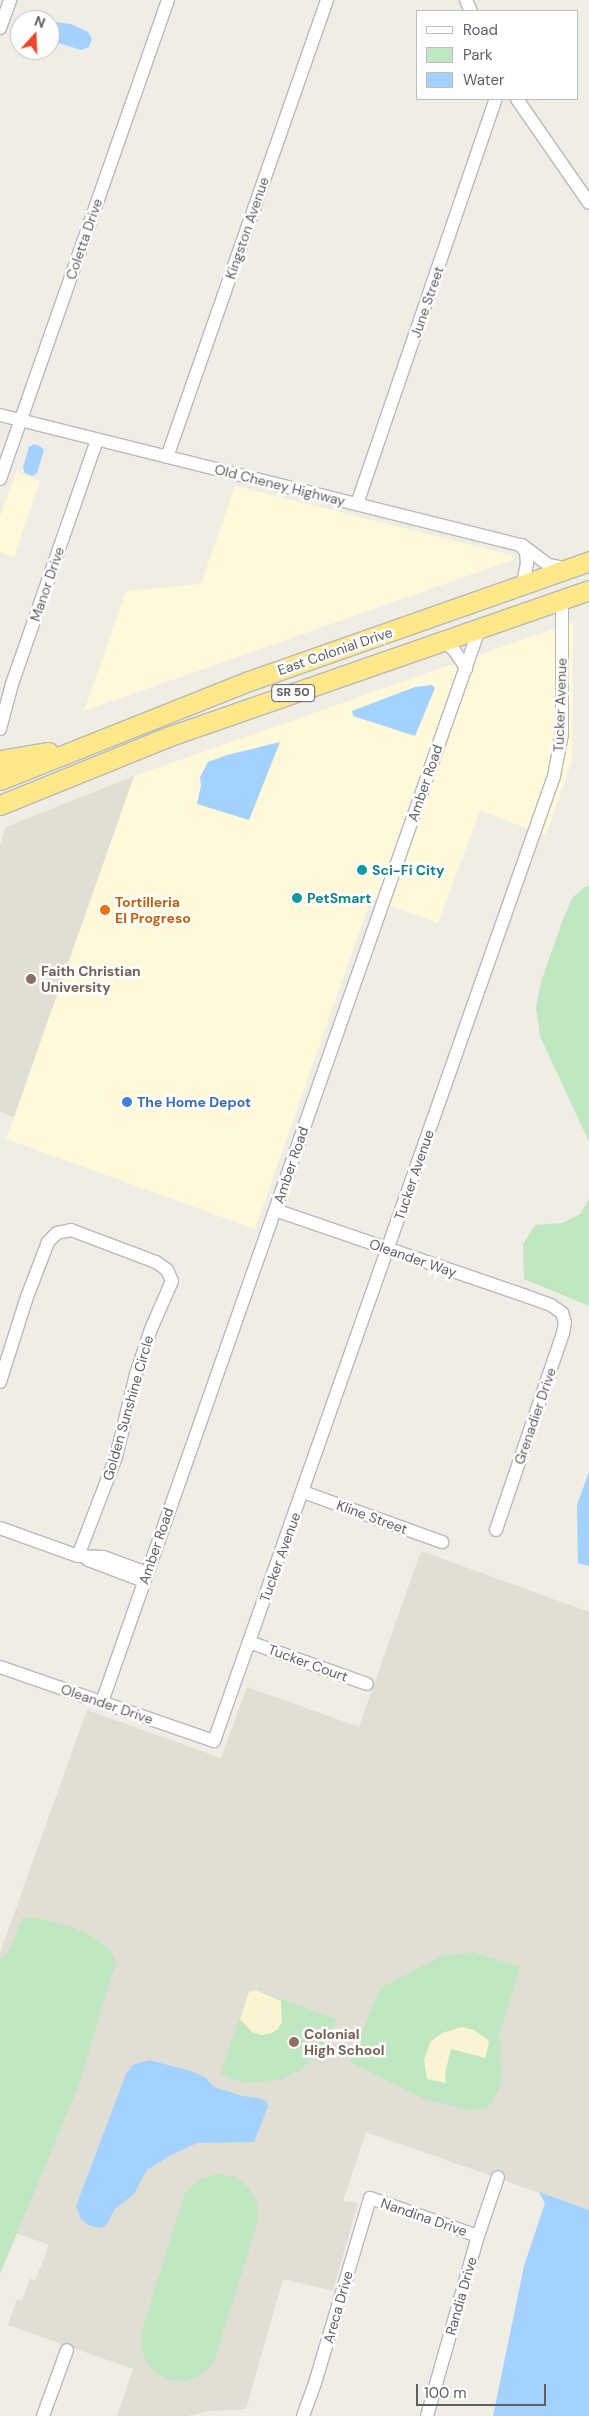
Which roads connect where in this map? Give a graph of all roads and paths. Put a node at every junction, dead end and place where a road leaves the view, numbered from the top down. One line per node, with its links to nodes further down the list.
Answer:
1 (10, 0): 4 (street)
2 (168, 0): 9 (street, Coletta Drive)
3 (327, 0): 11 (street, Kingston Avenue)
4 (0, 28)
5 (496, 100): 13 (street, June Street)
6 (518, 100): 7 (street)
7 (589, 203)
8 (0, 415): 9 (street, Old Cheney Highway)
9 (21, 420): 10 (street, Old Cheney Highway); 12 (street, Coletta Drive)
10 (97, 440): 11 (street, Old Cheney Highway); 25 (street, Manor Drive)
11 (167, 457): 13 (street, Old Cheney Highway)
12 (0, 479)
13 (357, 504): 14 (street, Old Cheney Highway)
14 (520, 544): 15 (street); 16 (street)
15 (581, 562): 16 (highway, East Colonial Drive / SR 50); 20 (highway)
16 (523, 583): 19 (highway, East Colonial Drive / SR 50)
17 (589, 590): 18 (highway, East Colonial Drive / SR 50)
18 (562, 599): 20 (highway, East Colonial Drive / SR 50); 32 (street, Tucker Avenue)
19 (435, 616): 23 (highway, East Colonial Drive / SR 50); 24 (highway)
20 (480, 628): 21 (highway, East Colonial Drive / SR 50); 22 (street, Amber Road)
21 (443, 641): 22 (street); 24 (highway, East Colonial Drive / SR 50)
22 (466, 668): 31 (street, Amber Road)
23 (249, 681): 26 (highway); 27 (highway, East Colonial Drive / SR 50)
24 (324, 682): 26 (highway, East Colonial Drive / SR 50)
25 (0, 729)
26 (170, 736): 30 (highway, East Colonial Drive / SR 50)
27 (91, 744): 28 (highway); 29 (highway, East Colonial Drive / SR 50)
28 (0, 760)
29 (0, 780)
30 (6, 804)
31 (275, 1210): 32 (street, Oleander Way); 40 (street, Amber Road)
32 (388, 1250): 33 (street, Oleander Way); 35 (street, Tucker Avenue)
33 (551, 1306): 37 (street, Grenadier Drive)
34 (0, 1382): 39 (street, Golden Sunshine Circle)
35 (303, 1492): 38 (street, Kline Street); 41 (street, Tucker Avenue)
36 (0, 1528): 39 (street)
37 (496, 1530)
38 (442, 1542)
39 (78, 1556): 40 (street)
40 (145, 1577): 44 (street, Amber Road)
41 (249, 1642): 43 (street, Tucker Court); 45 (street, Tucker Avenue)
42 (0, 1667): 44 (street, Oleander Drive)
43 (367, 1684)
44 (102, 1702): 45 (street, Oleander Drive)
45 (214, 1741)
46 (498, 2177): 48 (street, Randia Drive)
47 (370, 2198): 48 (street, Nandina Drive); 51 (street, Areca Drive)
48 (478, 2236): 52 (street, Randia Drive)
49 (67, 2350): 50 (street)
50 (43, 2416)
51 (303, 2416)
52 (427, 2416)

